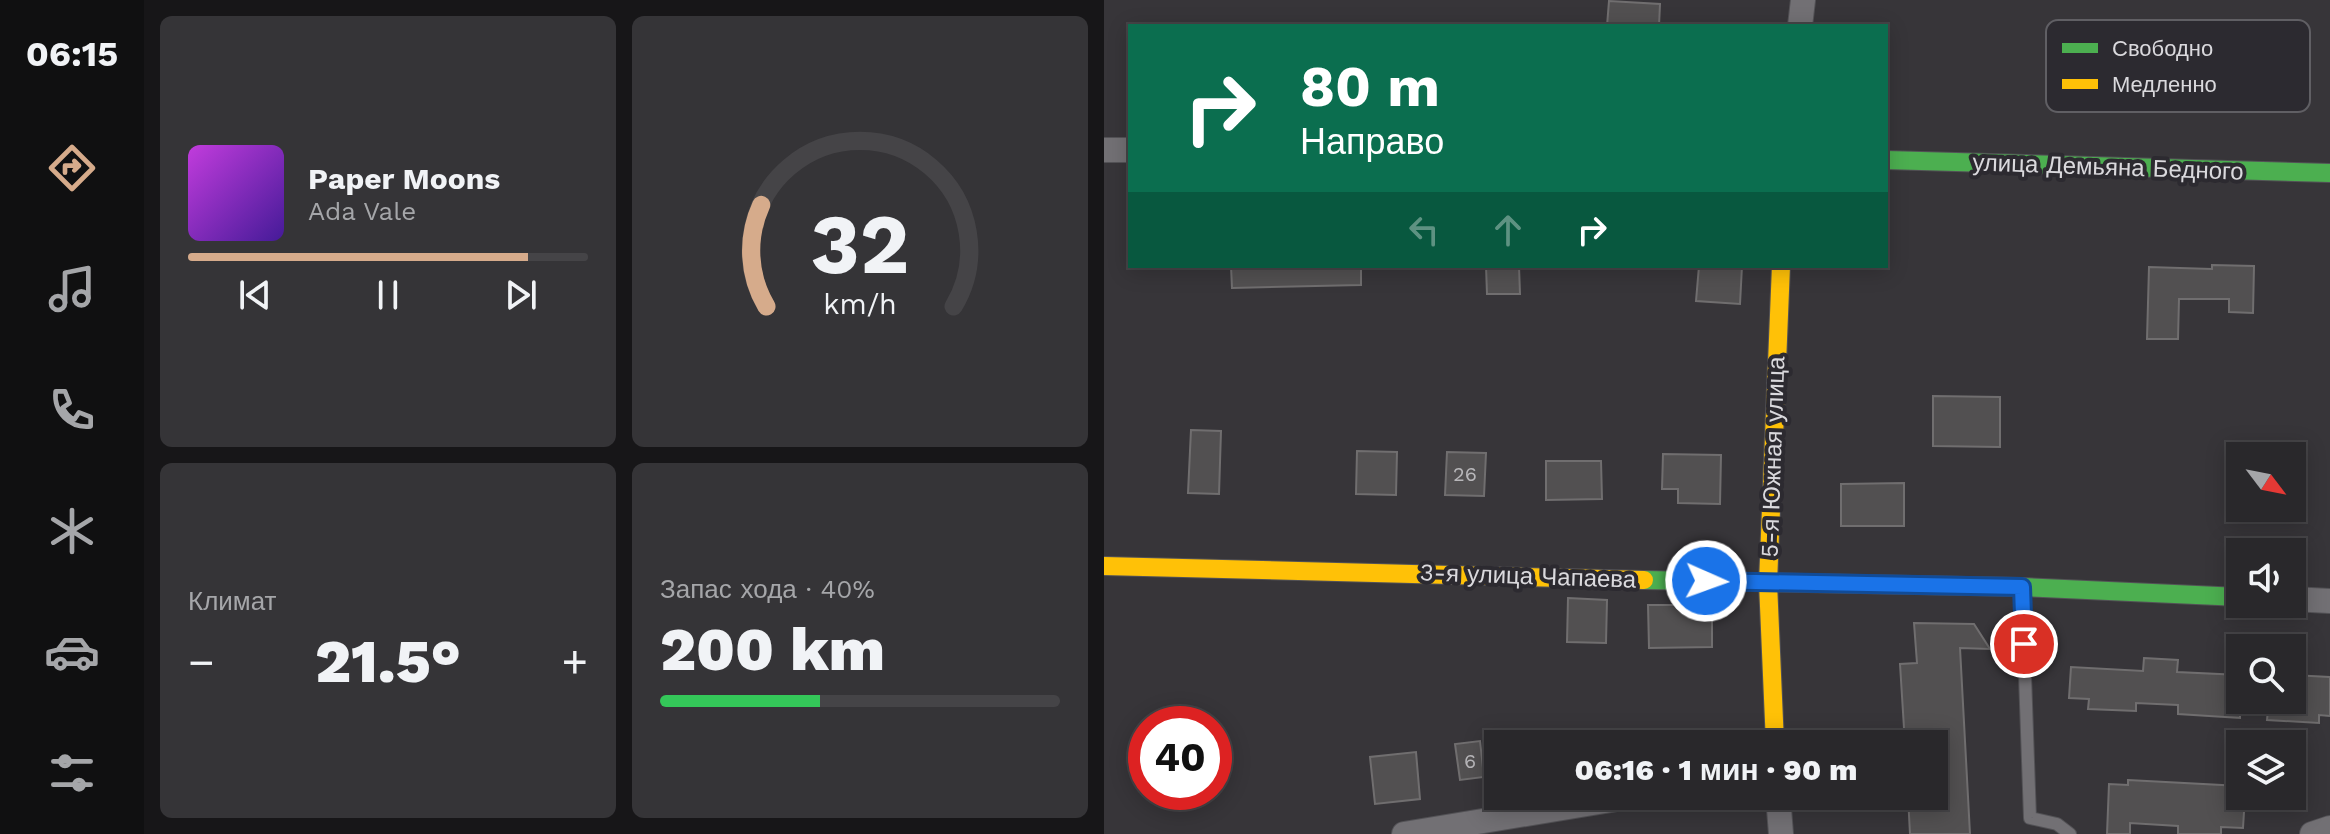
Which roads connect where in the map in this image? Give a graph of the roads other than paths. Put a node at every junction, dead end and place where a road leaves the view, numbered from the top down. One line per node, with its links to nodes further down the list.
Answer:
1 (1803, 0): 2 (street)
2 (1800, 24)
3 (1104, 150): 4 (street)
4 (1128, 150)
5 (1888, 160): 6 (street, улица Демьяна Бедного)
6 (2330, 173)
7 (1781, 268): 9 (street, 5-я Южная улица)
8 (1104, 566): 9 (street, 3-я улица Чапаева)
9 (1768, 583): 10 (street, 3-я улица Чапаева); 14 (street, 5-я Южная улица)
10 (2022, 587): 11 (street, 3-я улица Чапаева); 20 (lane)
11 (2226, 596)
12 (2306, 600): 13 (street)
13 (2330, 601)
14 (1774, 730)
15 (1550, 810): 18 (street)
16 (1779, 810): 19 (street)
17 (2330, 828): 21 (street)
18 (1404, 834)
19 (1781, 834)
20 (2070, 834)
21 (2312, 834)

